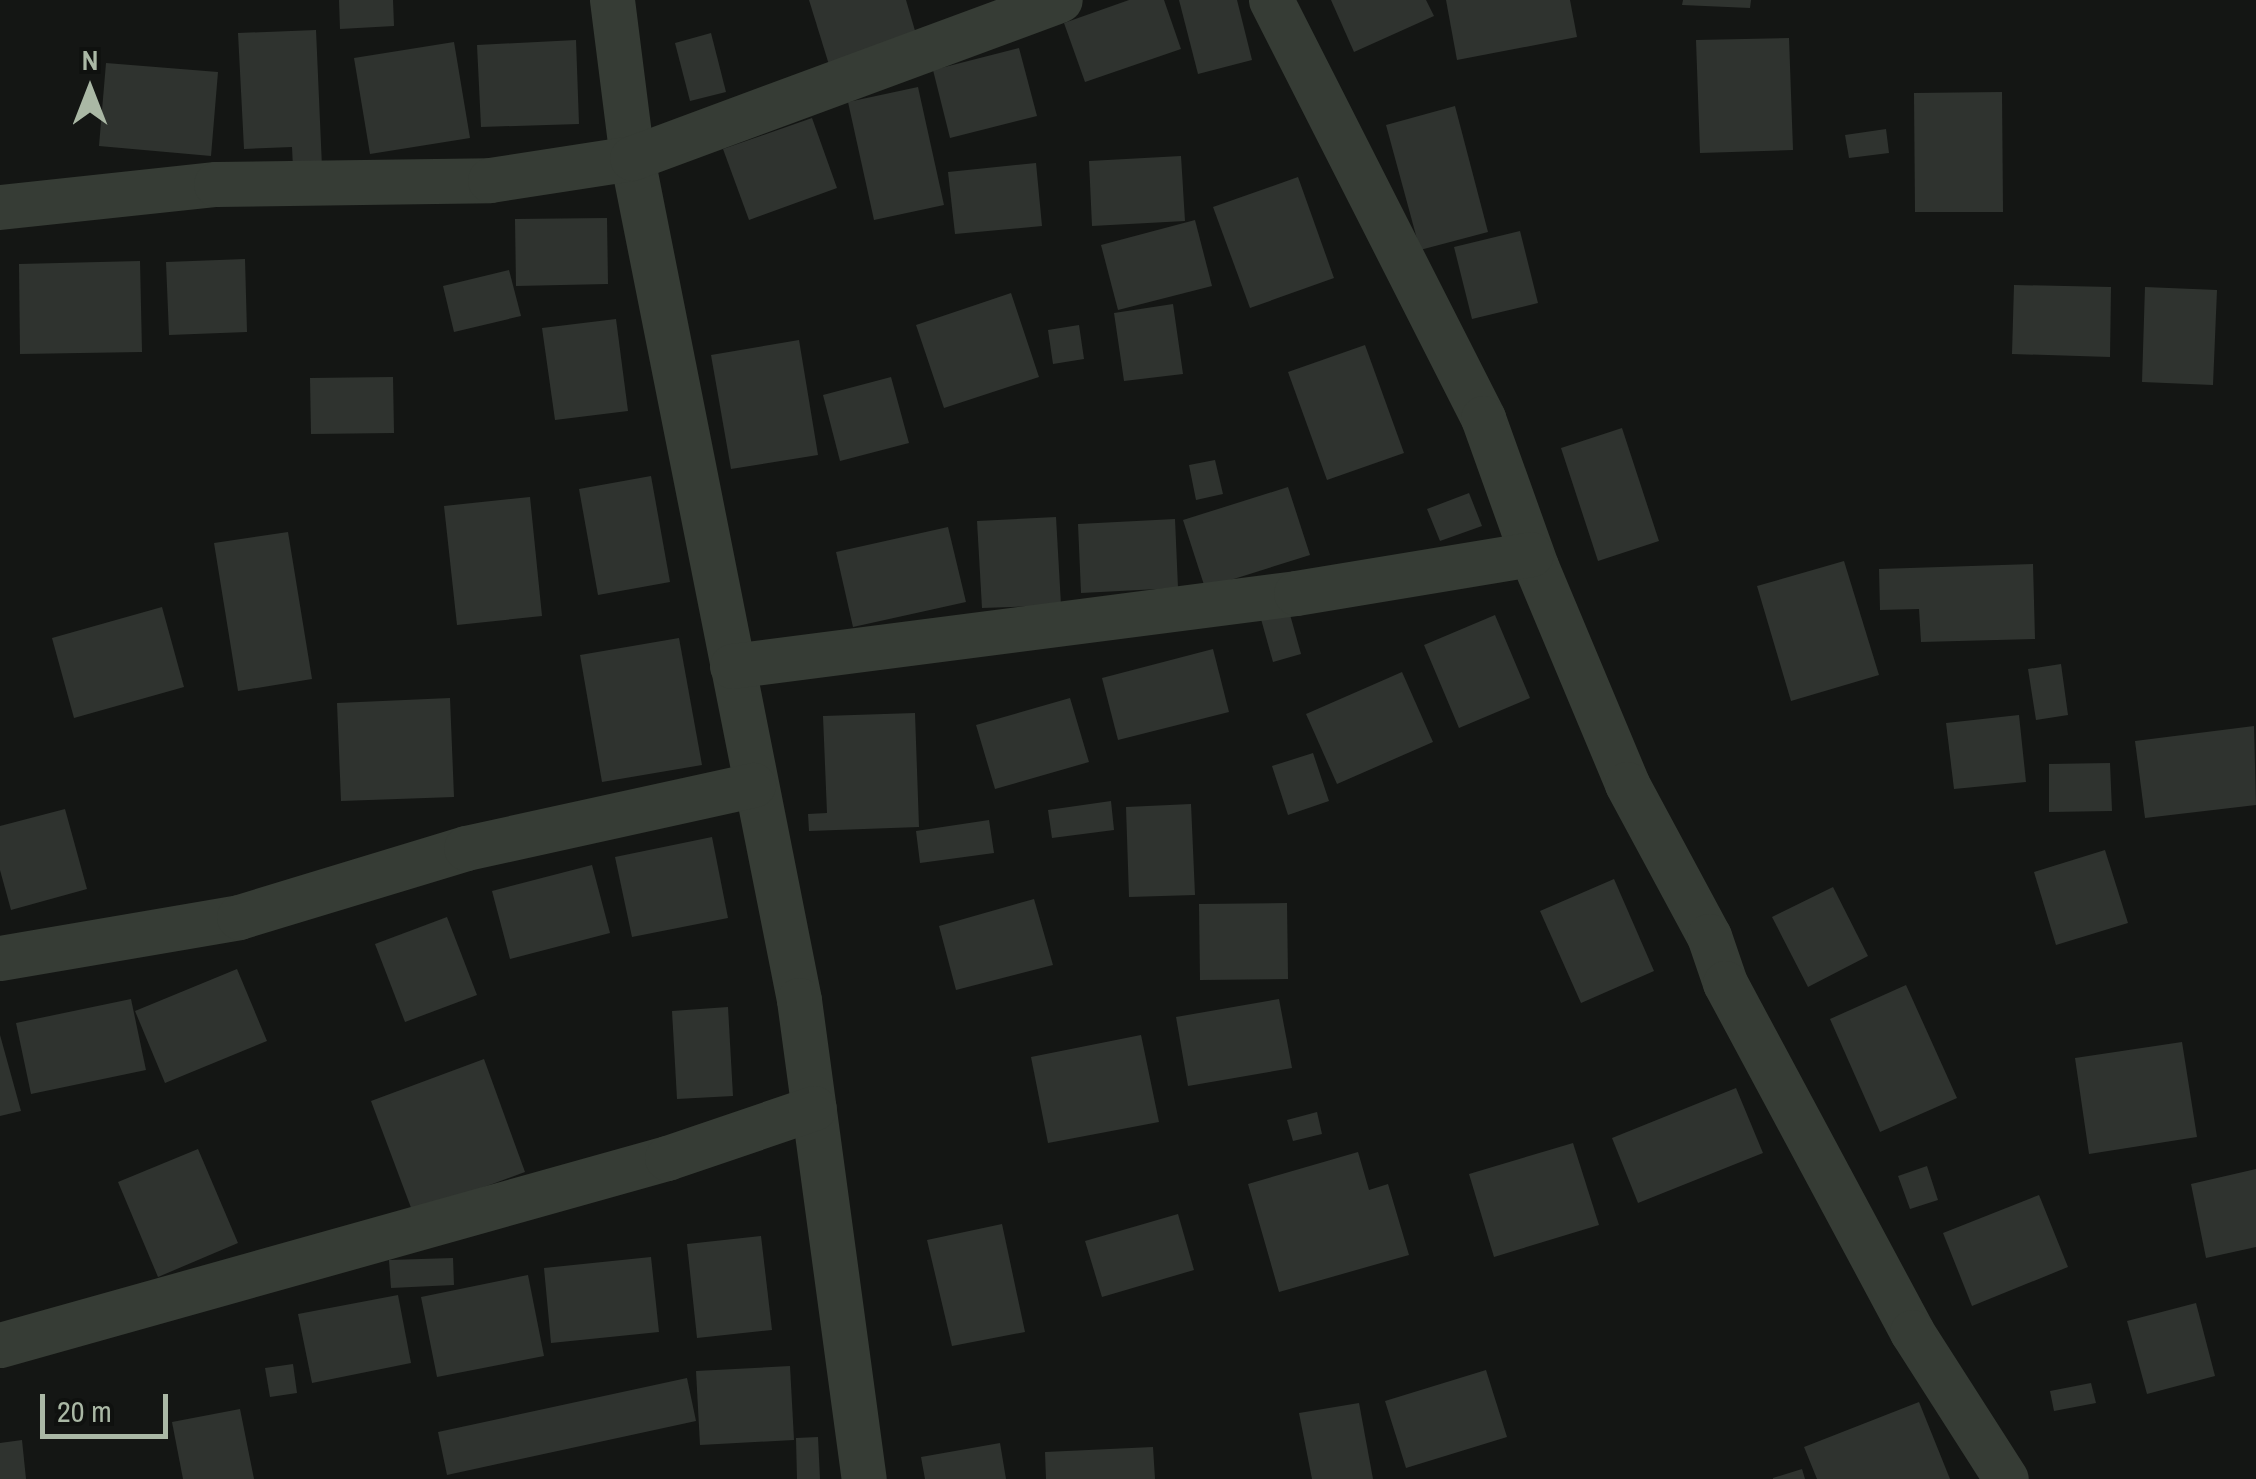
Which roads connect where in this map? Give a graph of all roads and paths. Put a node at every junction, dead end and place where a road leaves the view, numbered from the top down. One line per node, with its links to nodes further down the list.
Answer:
1 (612, 0): 4 (street)
2 (1060, 0): 4 (street)
3 (1271, 0): 6 (street)
4 (632, 158): 5 (street); 7 (street)
5 (0, 207)
6 (1532, 554): 7 (street); 13 (street)
7 (732, 666): 8 (street)
8 (753, 785): 9 (street); 10 (street)
9 (0, 958)
10 (814, 1108): 11 (street); 12 (street)
11 (0, 1345)
12 (864, 1479)
13 (2006, 1479)

